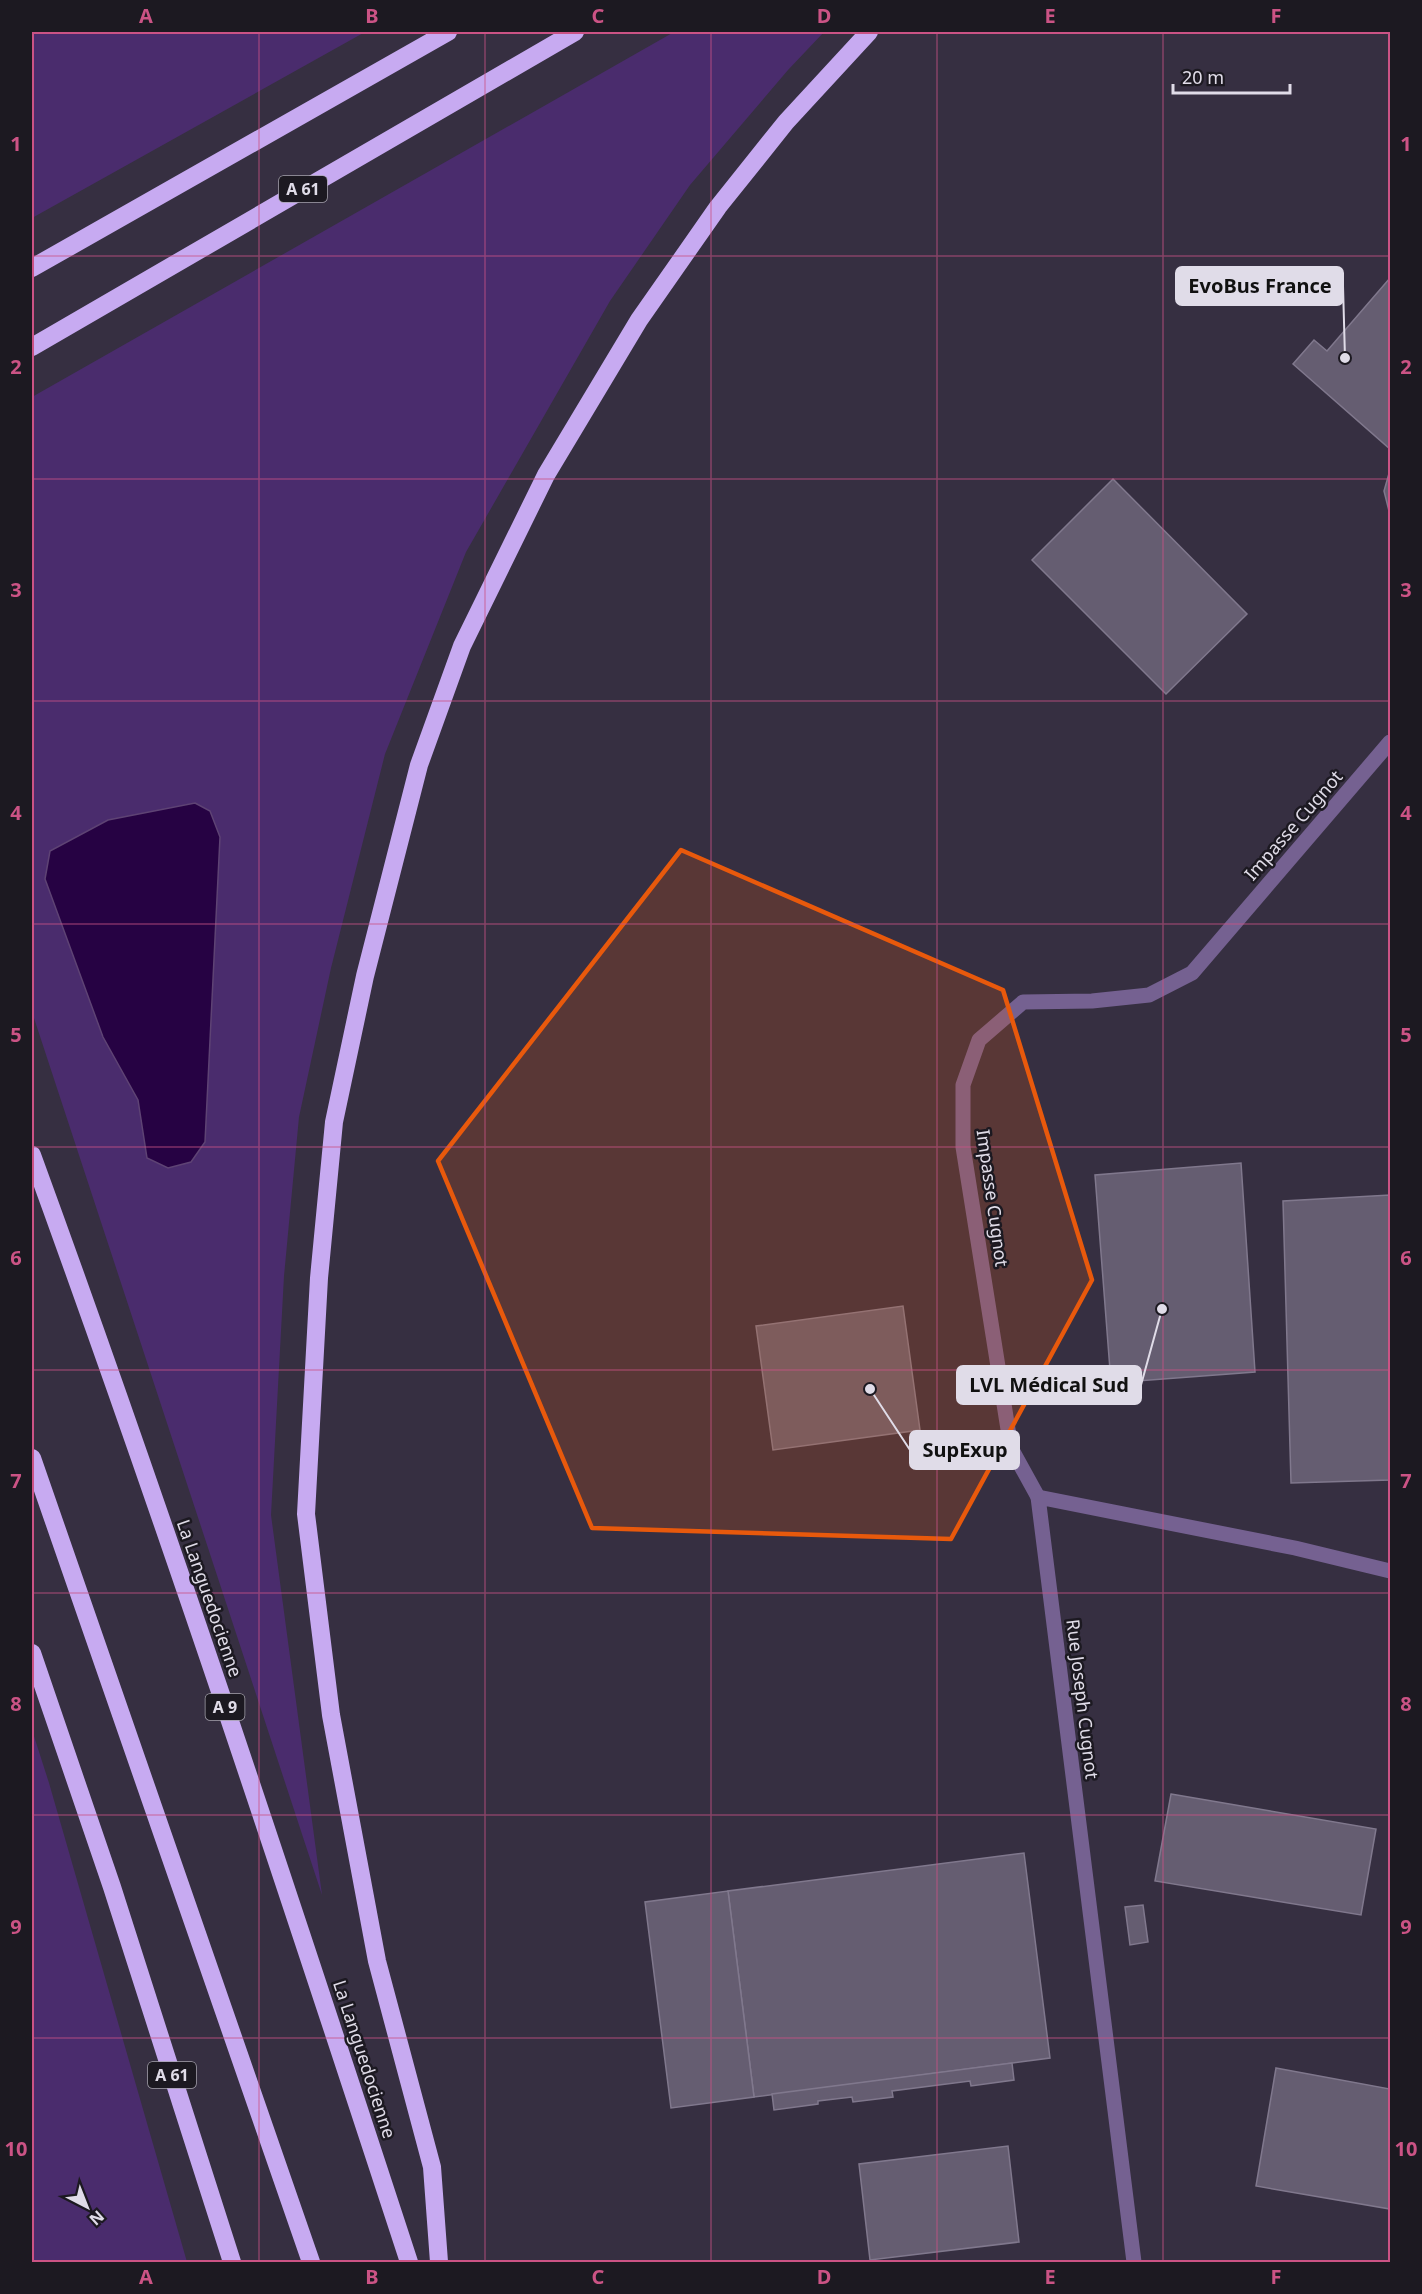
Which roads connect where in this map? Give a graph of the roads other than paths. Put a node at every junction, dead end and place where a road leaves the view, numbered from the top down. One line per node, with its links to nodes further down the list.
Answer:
1 (448, 32): 4 (highway)
2 (575, 32): 5 (highway, A 61)
3 (868, 32): 15 (highway)
4 (32, 268)
5 (32, 347)
6 (1390, 742): 9 (street, Impasse Cugnot)
7 (32, 1155): 14 (highway, La Languedocienne / A 9)
8 (32, 1458): 13 (highway)
9 (1038, 1497): 10 (street); 16 (street, Rue Joseph Cugnot)
10 (1390, 1571)
11 (32, 1653): 12 (highway, A 61)
12 (232, 2262)
13 (311, 2262)
14 (409, 2262)
15 (439, 2262)
16 (1134, 2262)

